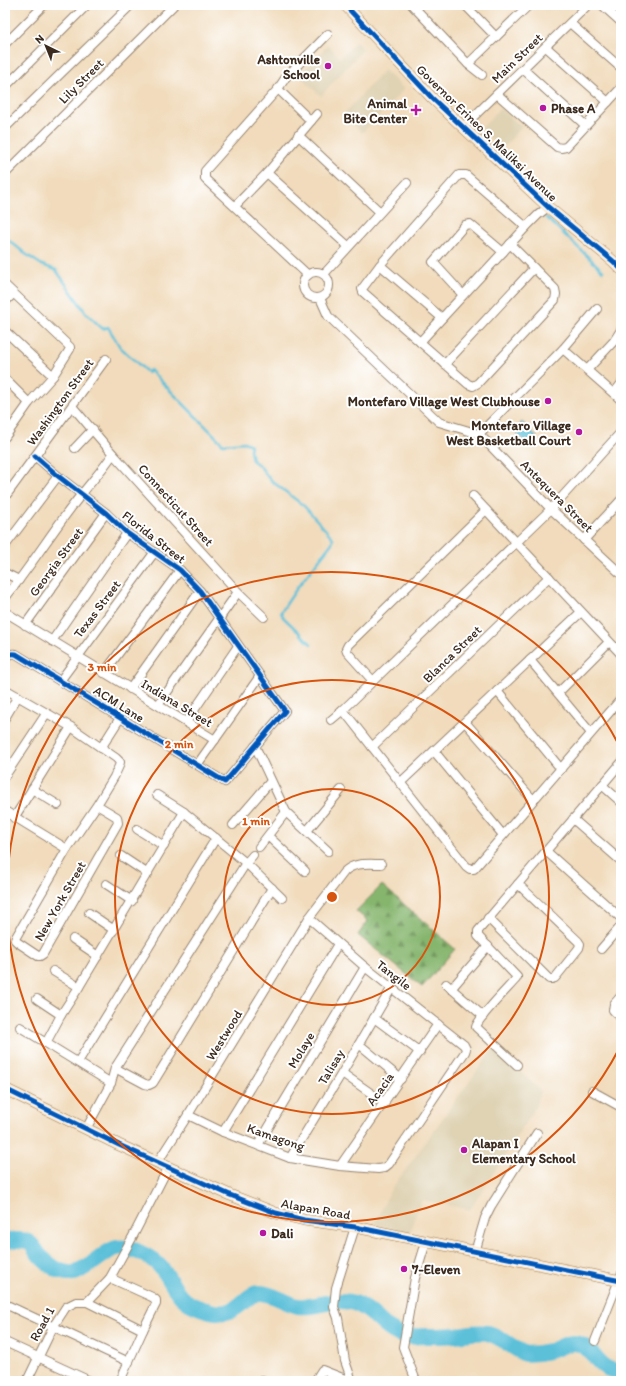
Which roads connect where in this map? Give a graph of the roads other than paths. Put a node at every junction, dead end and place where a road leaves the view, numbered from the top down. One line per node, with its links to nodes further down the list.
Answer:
1 (44, 5): 17 (street)
2 (87, 5): 23 (street)
3 (131, 5): 32 (street)
4 (174, 5): 35 (street, Lily Street)
5 (346, 5): 31 (street, Governor Erineo S. Maliksi Avenue)
6 (412, 5): 19 (street)
7 (465, 5): 16 (street)
8 (516, 5): 12 (street)
9 (530, 5): 12 (street)
10 (588, 5): 14 (street, Main Street)
11 (602, 5): 13 (street)
12 (523, 12): 16 (street)
13 (621, 22)
14 (570, 23): 18 (street, Main Street); 20 (street)
15 (328, 34): 25 (street)
16 (496, 37): 19 (street)
17 (5, 44)
18 (546, 47): 21 (street, Main Street); 27 (street)
19 (468, 64): 22 (street)
20 (621, 68)
21 (523, 69): 26 (street, Main Street); 30 (street)
22 (482, 75)
23 (5, 87)
24 (621, 88): 27 (street)
25 (278, 89): 29 (street); 37 (street)
26 (498, 94): 30 (street); 31 (street, Main Street)
27 (608, 102): 30 (street)
28 (317, 114): 29 (street)
29 (311, 121): 33 (street)
30 (585, 125)
31 (463, 127): 38 (street, Governor Erineo S. Maliksi Avenue)
32 (5, 128)
33 (298, 136): 34 (street); 39 (street)
34 (267, 173): 37 (street); 42 (street)
35 (5, 174)
36 (407, 183): 39 (street)
37 (235, 206): 48 (street)
38 (548, 207): 40 (street); 46 (street, Governor Erineo S. Maliksi Avenue)
39 (380, 212): 42 (street)
40 (526, 227): 41 (street); 44 (street)
41 (510, 244): 43 (street); 45 (street)
42 (348, 246): 47 (street)
43 (503, 252): 51 (street); 51 (street)
44 (380, 265): 55 (street); 59 (street)
45 (534, 268): 62 (street); 62 (street)
46 (621, 270)
47 (324, 274): 48 (street); 52 (street)
48 (308, 275): 52 (street)
49 (5, 285): 50 (street)
50 (13, 294): 53 (street); 64 (street)
51 (463, 295): 55 (street)
52 (320, 298): 73 (street)
53 (5, 302)
54 (597, 309): 60 (street)
55 (442, 318): 59 (street)
56 (621, 330): 58 (street)
57 (5, 331): 64 (street)
58 (618, 339): 63 (street)
59 (420, 342): 62 (street)
60 (563, 349): 63 (street); 73 (street)
61 (106, 360): 70 (street, Washington Street)
62 (445, 364)
63 (587, 370): 67 (street)
64 (53, 376): 69 (street)
65 (5, 379): 69 (street)
66 (621, 384): 67 (street)
67 (614, 393): 68 (street)
68 (621, 400)
69 (29, 403): 74 (street)
70 (72, 406): 71 (street, Connecticut Street); 77 (street, Washington Street)
71 (93, 429): 75 (street); 76 (street, Connecticut Street)
72 (621, 432): 83 (street)
73 (479, 434): 83 (street, Antequera Street)
74 (5, 437)
75 (75, 448)
76 (113, 454): 79 (street); 97 (street, Connecticut Street)
77 (35, 456): 78 (street, Florida Street); 81 (street, Washington Street)
78 (58, 476): 79 (street, Florida Street); 89 (street)
79 (82, 493): 85 (street, Florida Street); 95 (street)
80 (473, 496): 84 (street)
81 (5, 497)
82 (621, 500): 87 (street)
83 (551, 509): 87 (street, Antequera Street); 88 (street)
84 (486, 510): 88 (street); 114 (street)
85 (106, 513): 86 (street, Florida Street); 103 (street, Georgia Street)
86 (127, 533): 90 (street, Florida Street); 104 (street)
87 (584, 540): 93 (street, Antequera Street)
88 (516, 542): 94 (street); 114 (street)
89 (5, 546)
90 (154, 553): 91 (street, Florida Street); 108 (street, Texas Street)
91 (180, 570): 96 (street, Florida Street); 111 (street)
92 (5, 573): 95 (street)
93 (621, 574)
94 (549, 577): 100 (street); 134 (street, Blanca Street)
95 (19, 580): 98 (street)
96 (200, 591): 102 (street, Florida Street); 116 (street)
97 (238, 592): 101 (street, Connecticut Street); 102 (street)
98 (5, 598)
99 (5, 612): 103 (street, Indiana Street)
100 (581, 612): 105 (street); 110 (street)
101 (264, 617)
102 (219, 619): 106 (street, Florida Street); 121 (street)
103 (25, 625): 104 (street, Indiana Street)
104 (52, 641): 108 (street, Indiana Street)
105 (609, 642): 107 (street); 118 (street)
106 (238, 646): 112 (street, Florida Street); 128 (street)
107 (621, 654)
108 (77, 657): 111 (street, Indiana Street); 113 (street, Texas Street)
109 (5, 660): 113 (street, ACM Lane)
110 (530, 660): 117 (street); 118 (street)
111 (104, 673): 116 (street, Indiana Street)
112 (260, 676): 123 (street, Florida Street); 132 (street)
113 (60, 681): 126 (street, ACM Lane)
114 (373, 681): 122 (street)
115 (5, 689): 119 (street)
116 (130, 689): 121 (street, Indiana Street)
117 (497, 691): 129 (street); 139 (street)
118 (558, 693): 131 (street)
119 (18, 696): 124 (street); 125 (street)
120 (621, 699): 131 (street)
121 (158, 705): 128 (street, Indiana Street)
122 (343, 710): 127 (street); 134 (street)
123 (285, 711): 133 (street, ACM Lane)
124 (46, 714): 130 (street); 140 (street)
125 (5, 718)
126 (120, 718): 135 (street); 138 (street, ACM Lane)
127 (330, 720)
128 (186, 722): 132 (street, Indiana Street)
129 (465, 722): 136 (street); 147 (street)
130 (71, 728): 135 (street); 144 (street)
131 (591, 734): 139 (street)
132 (215, 740): 138 (street)
133 (255, 746): 138 (street, ACM Lane); 141 (street)
134 (372, 747): 142 (street)
135 (102, 748): 150 (street, New York Street)
136 (434, 751): 142 (street); 159 (street)
137 (621, 763): 143 (street)
138 (197, 765)
139 (561, 768): 147 (street)
140 (5, 776)
141 (271, 781): 153 (street); 156 (street)
142 (400, 782): 159 (street)
143 (602, 785): 148 (street); 155 (street)
144 (32, 789): 149 (street); 154 (street)
145 (341, 790): 158 (street)
146 (157, 796): 152 (street)
147 (533, 800): 159 (street)
148 (621, 802)
149 (58, 805)
150 (97, 805): 164 (street, New York Street); 164 (street, New York Street)
151 (5, 811): 154 (street)
152 (184, 812): 161 (street); 162 (street)
153 (286, 812): 158 (street); 160 (street)
154 (14, 818): 164 (street)
155 (573, 819): 166 (street); 169 (street)
156 (233, 825)
157 (137, 829): 162 (street)
158 (307, 831): 165 (street)
159 (503, 835)
160 (268, 836): 163 (street); 172 (street)
161 (216, 838): 170 (street); 205 (street)
162 (164, 846): 173 (street)
163 (259, 847)
164 (66, 849)
165 (328, 851)
166 (546, 851): 175 (street); 182 (street)
167 (253, 855): 170 (street)
168 (122, 856): 173 (street)
169 (621, 861)
170 (246, 863): 176 (street); 207 (street)
171 (381, 864): 180 (street, Westwood)
172 (305, 871)
173 (148, 874): 178 (street)
174 (106, 884): 178 (street)
175 (518, 884): 181 (street); 181 (street)
176 (272, 888): 177 (street); 207 (street)
177 (282, 898)
178 (132, 901): 184 (street)
179 (89, 913): 184 (street)
180 (309, 918): 186 (street, Tangile); 215 (street, Westwood)
181 (488, 918): 187 (street)
182 (621, 918)
183 (621, 926): 188 (street)
184 (114, 930): 189 (street)
185 (73, 940): 189 (street)
186 (338, 944): 190 (street, Tangile); 217 (street)
187 (488, 946): 197 (street); 197 (street)
188 (601, 949)
189 (98, 956): 192 (street)
190 (365, 967): 193 (street, Tangile); 219 (street, Molaye)
191 (52, 971): 192 (street)
192 (79, 987): 196 (street)
193 (391, 989): 198 (street, Talisay); 200 (street, Tangile)
194 (621, 996): 199 (street)
195 (37, 999): 196 (street)
196 (61, 1015): 202 (street)
197 (483, 1016): 206 (street)
198 (374, 1018): 203 (street, Talisay); 204 (street)
199 (621, 1018)
200 (438, 1024): 204 (street, Acacia); 224 (street, Tangile)
201 (20, 1027): 202 (street)
202 (46, 1043): 205 (street)
203 (359, 1044): 208 (street, Talisay); 209 (street)
204 (420, 1052): 209 (street, Acacia)
205 (78, 1062): 210 (street)
206 (517, 1065)
207 (115, 1068): 210 (street)
208 (342, 1073): 213 (street); 220 (street, Talisay)
209 (401, 1079): 213 (street, Acacia)
210 (111, 1083): 216 (street)
211 (5, 1089): 216 (street, Alapan Road)
212 (592, 1091): 214 (street)
213 (385, 1102): 222 (street, Acacia)
214 (621, 1107)
215 (188, 1115): 217 (street, Kamagong); 221 (street, Westwood)
216 (86, 1129): 221 (street, Alapan Road)
217 (223, 1132): 219 (street, Kamagong)
218 (537, 1133): 227 (street)
219 (258, 1145): 220 (street, Kamagong)
220 (290, 1158): 222 (street, Kamagong)
221 (157, 1163): 223 (street, Alapan Road)
222 (340, 1166): 224 (street, Kamagong)
223 (168, 1168): 225 (street, Alapan Road); 228 (street)
224 (384, 1168)
225 (355, 1227): 226 (street, Alapan Road); 244 (street)
226 (426, 1242): 227 (street, Alapan Road); 245 (street)
227 (475, 1252): 229 (street, Alapan Road)
228 (110, 1278): 230 (street); 233 (street)
229 (620, 1279): 234 (street)
230 (87, 1302): 232 (street, Road 1); 233 (street)
231 (5, 1304): 232 (street)
232 (53, 1327): 236 (street, Road 1); 237 (street)
233 (143, 1330): 237 (street)
234 (595, 1341)
235 (5, 1342): 236 (street)
236 (38, 1358): 240 (street, Road 1); 241 (street)
237 (129, 1362): 242 (street)
238 (5, 1379): 239 (street)
239 (9, 1381)
240 (27, 1381)
241 (90, 1381)
242 (120, 1381)
243 (315, 1381): 244 (street)
244 (351, 1381)
245 (416, 1381)

